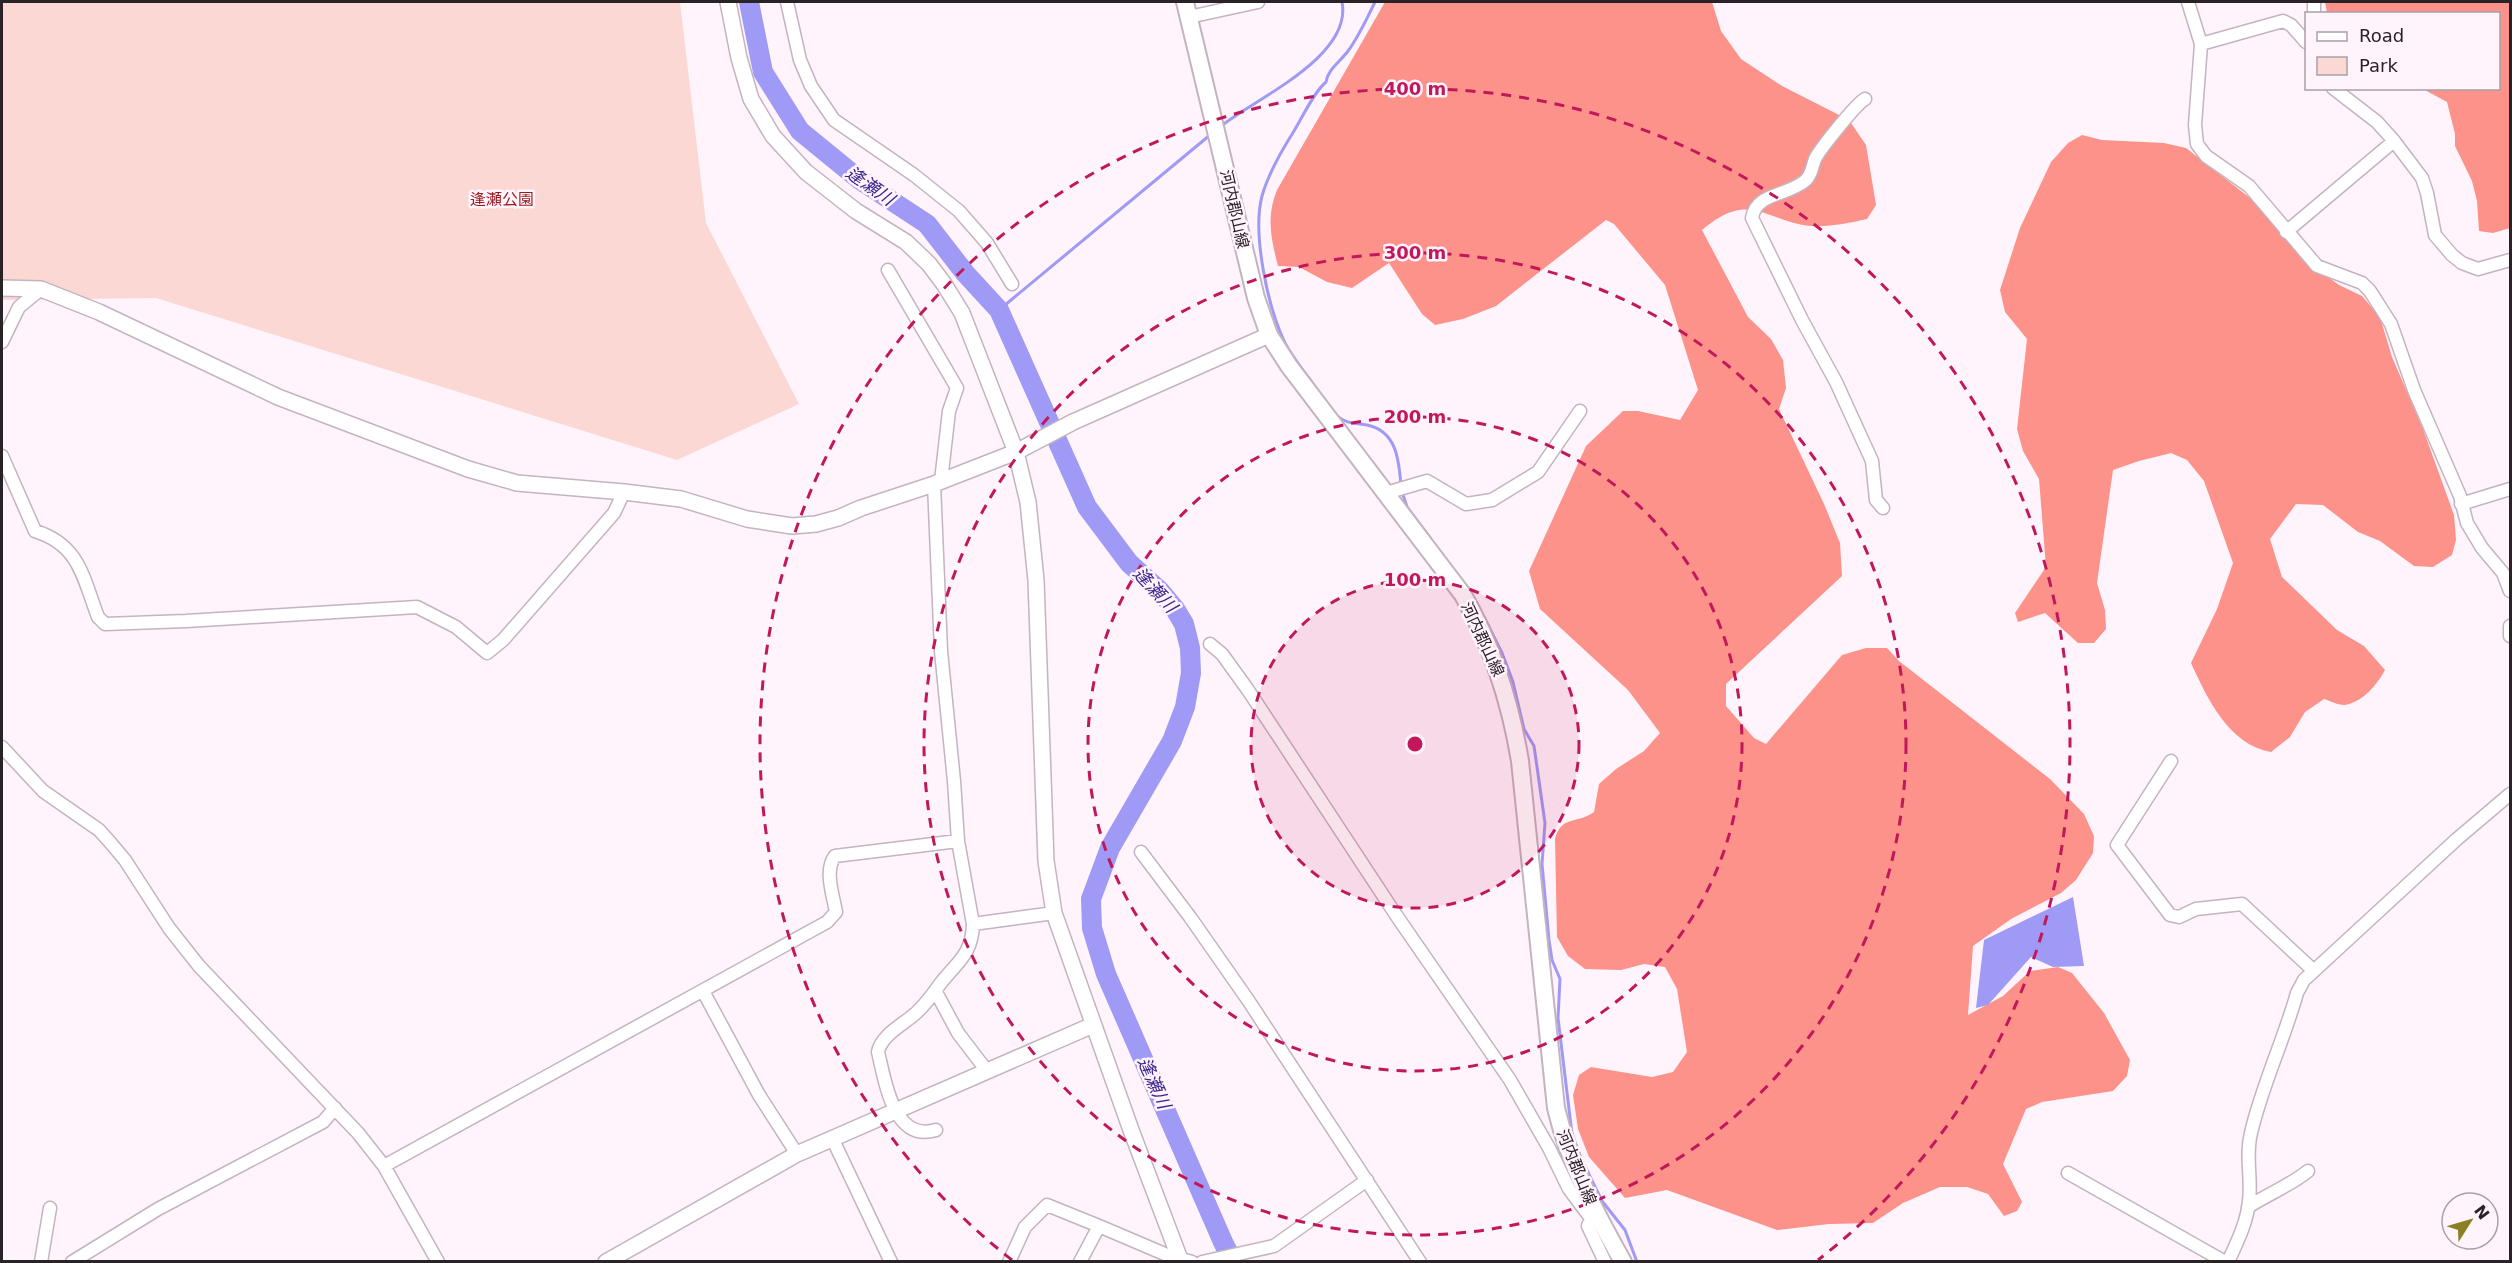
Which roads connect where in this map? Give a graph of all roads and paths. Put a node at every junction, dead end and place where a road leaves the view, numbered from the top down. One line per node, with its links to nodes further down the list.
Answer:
1 (728, 2): 20 (street)
2 (787, 2): 14 (street)
3 (1258, 2): 5 (street)
4 (2188, 2): 7 (street)
5 (1187, 9): 17 (main road, 河内郡山線)
6 (2305, 40): 7 (street)
7 (2201, 44): 11 (street)
8 (2336, 90): 10 (street)
9 (1865, 99): 27 (street)
10 (2394, 141): 11 (street); 12 (street)
11 (2286, 232): 26 (street)
12 (2511, 260)
13 (888, 270): 22 (street)
14 (1012, 284)
15 (2, 288): 16 (street)
16 (41, 289): 18 (street); 24 (street)
17 (1269, 334): 20 (street); 25 (main road, 河内郡山線)
18 (2, 342)
19 (1580, 411): 25 (street)
20 (1019, 450): 22 (street); 37 (street)
21 (2, 456): 24 (street)
22 (938, 482): 24 (street); 35 (street)
23 (2511, 489): 26 (street)
24 (624, 492)
25 (1386, 493): 55 (main road, 河内郡山線)
26 (2461, 504): 28 (street)
27 (1883, 508)
28 (2511, 591)
29 (2511, 626): 30 (street)
30 (2511, 636)
31 (1210, 644): 55 (street)
32 (2, 747): 44 (street)
33 (2171, 761): 39 (street)
34 (2508, 800): 39 (street)
35 (958, 841): 38 (street); 40 (street)
36 (1141, 852): 52 (street)
37 (1054, 913): 38 (street); 42 (street)
38 (973, 924): 41 (street)
39 (2314, 971): 53 (street)
40 (703, 991): 48 (street); 49 (street)
41 (936, 992): 43 (street); 45 (street)
42 (1093, 1024): 43 (street); 57 (street)
43 (987, 1071): 45 (street)
44 (335, 1108): 49 (street); 59 (street)
45 (896, 1112): 46 (street); 47 (street)
46 (936, 1130)
47 (833, 1140): 48 (street); 62 (street)
48 (797, 1154): 61 (street)
49 (384, 1166): 60 (street)
50 (2308, 1170): 53 (street)
51 (2068, 1173): 69 (street)
52 (1367, 1180): 65 (street); 66 (street)
53 (2248, 1207): 69 (street)
54 (50, 1208): 58 (street)
55 (1593, 1214): 67 (street); 68 (main road, 河内郡山線)
56 (1100, 1226): 57 (street); 63 (street); 64 (street)
57 (1185, 1261)
58 (41, 1262)
59 (72, 1262)
60 (438, 1262)
61 (606, 1262)
62 (891, 1262)
63 (1009, 1262)
64 (1080, 1262)
65 (1202, 1262)
66 (1420, 1262)
67 (1605, 1262)
68 (1623, 1262)
69 (2227, 1262)

